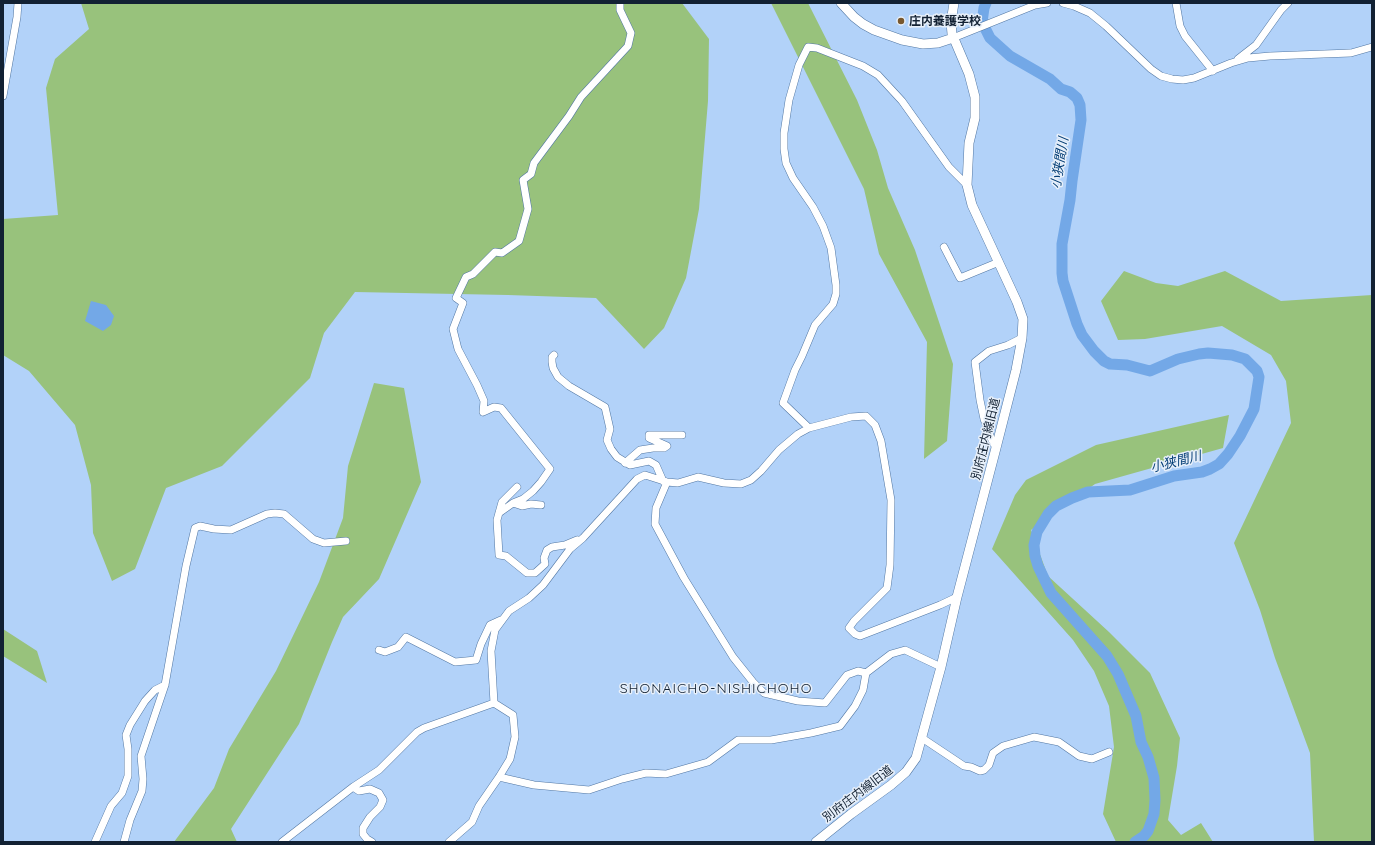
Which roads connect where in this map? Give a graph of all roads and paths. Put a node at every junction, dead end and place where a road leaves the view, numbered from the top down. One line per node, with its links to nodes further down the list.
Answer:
1 (18, 3): 13 (street)
2 (620, 3): 25 (street)
3 (842, 3): 9 (street)
4 (954, 3): 9 (street, 別府庄内線旧道)
5 (1047, 3): 9 (street)
6 (1063, 3): 11 (street)
7 (1176, 3): 12 (street)
8 (1288, 3): 11 (street)
9 (953, 38): 14 (street, 別府庄内線旧道)
10 (1372, 48): 11 (street)
11 (1231, 63)
12 (1213, 71)
13 (3, 96)
14 (968, 185): 16 (street, 別府庄内線旧道); 19 (street)
15 (944, 247): 16 (street)
16 (999, 262): 17 (street, 別府庄内線旧道)
17 (1022, 338): 21 (street, 別府庄内線旧道); 21 (street)
18 (554, 356): 22 (street)
19 (809, 428): 23 (street); 30 (street)
20 (682, 435): 22 (street)
21 (996, 448): 30 (street, 別府庄内線旧道)
22 (625, 463): 23 (street)
23 (665, 481): 28 (street); 34 (street)
24 (517, 487): 27 (street)
25 (512, 503): 26 (street); 27 (street)
26 (541, 504)
27 (499, 513): 28 (street)
28 (583, 538): 31 (street)
29 (346, 541): 35 (street)
30 (957, 596): 33 (street, 別府庄内線旧道)
31 (503, 619): 32 (street); 36 (street)
32 (379, 650)
33 (941, 667): 34 (street); 37 (street, 別府庄内線旧道)
34 (866, 673): 39 (street)
35 (165, 685): 41 (street); 42 (street)
36 (494, 703): 39 (street); 40 (street)
37 (922, 738): 38 (street); 46 (street, 別府庄内線旧道)
38 (1109, 752)
39 (499, 777): 45 (street)
40 (353, 787): 43 (street); 44 (street)
41 (95, 842)
42 (124, 842)
43 (282, 842)
44 (372, 842)
45 (449, 842)
46 (816, 842)

